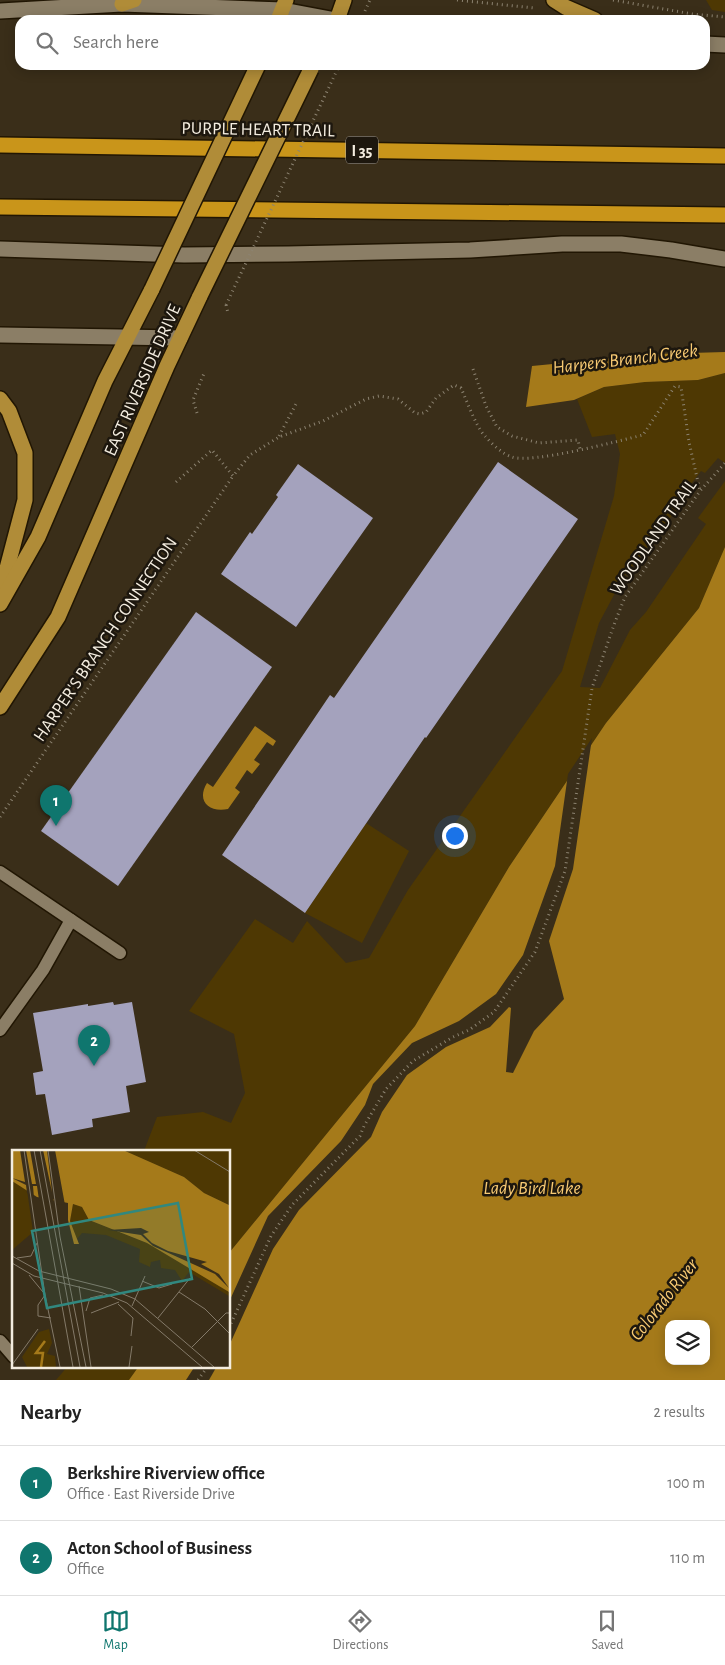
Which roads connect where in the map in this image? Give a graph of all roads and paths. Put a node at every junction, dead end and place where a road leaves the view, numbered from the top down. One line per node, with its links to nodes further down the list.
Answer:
1 (344, 0): 10 (main road)
2 (457, 0): 6 (path)
3 (554, 0): 11 (main road)
4 (613, 0): 12 (path)
5 (125, 1): 7 (main road); 8 (main road)
6 (534, 8)
7 (282, 10): 9 (main road)
8 (0, 11)
9 (309, 15)
10 (338, 15)
11 (583, 15)
12 (703, 15)
13 (710, 16): 14 (path)
14 (725, 17)
15 (710, 44): 16 (main road)
16 (725, 45)
17 (256, 70): 28 (main road, EAST RIVERSIDE DRIVE, bridge)
18 (311, 70): 29 (main road, EAST RIVERSIDE DRIVE, bridge)
19 (337, 70): 26 (path, bridge)
20 (0, 145): 21 (highway, PURPLE HEART TRAIL / I 35)
21 (725, 156)
22 (0, 207): 23 (highway)
23 (725, 214)
24 (0, 249): 25 (main road)
25 (725, 259)
26 (228, 313)
27 (0, 335): 28 (main road)
28 (126, 337): 29 (main road); 42 (main road, EAST RIVERSIDE DRIVE)
29 (180, 338): 43 (main road, EAST RIVERSIDE DRIVE)
30 (473, 370): 36 (path)
31 (205, 371): 34 (path)
32 (0, 399): 41 (main road)
33 (296, 404): 35 (path)
34 (198, 413)
35 (279, 436): 36 (path, HARPER'S BRANCH CONNECTION); 38 (path, HARPER'S BRANCH CONNECTION)
36 (580, 449): 40 (path, HARPER'S BRANCH CONNECTION)
37 (725, 463): 40 (path, WOODLAND TRAIL)
38 (233, 476): 39 (path); 44 (path, HARPER'S BRANCH CONNECTION)
39 (176, 482)
40 (700, 492): 49 (path, WOODLAND TRAIL)
41 (0, 596)
42 (0, 604)
43 (0, 707)
44 (0, 817)
45 (0, 872): 46 (lane)
46 (71, 920): 47 (lane); 48 (lane)
47 (120, 953)
48 (0, 1030)
49 (230, 1326)
50 (0, 1342): 51 (lane)
51 (12, 1356)
52 (207, 1368): 53 (path)
53 (198, 1380)

